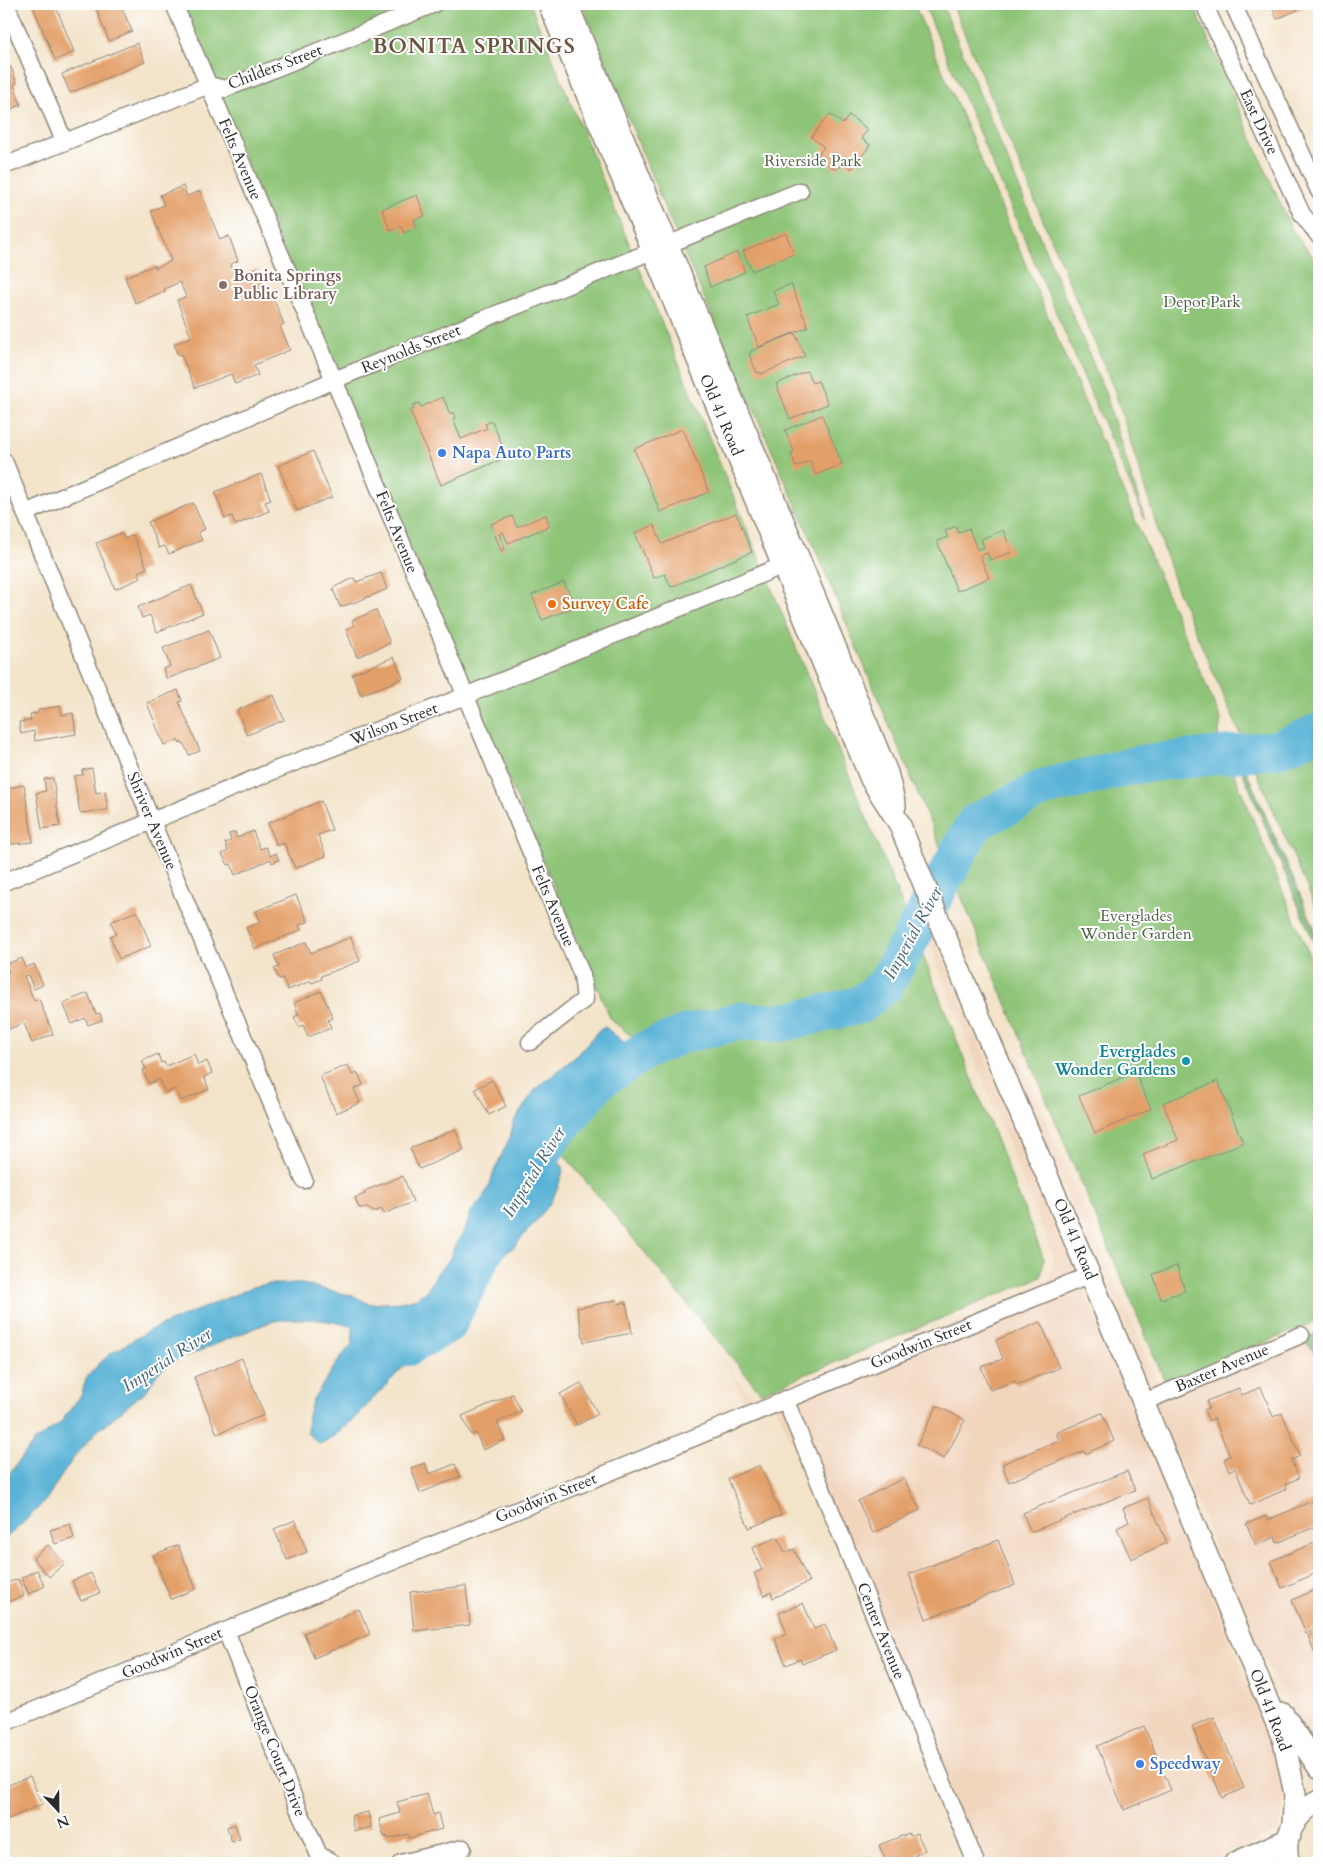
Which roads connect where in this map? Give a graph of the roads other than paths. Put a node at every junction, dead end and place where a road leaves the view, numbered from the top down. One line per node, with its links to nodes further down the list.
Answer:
1 (6, 4): 9 (street)
2 (174, 4): 8 (street, Felts Avenue)
3 (434, 4): 8 (street, Childers Street)
4 (549, 4): 14 (street, Old 41 Road)
5 (567, 4): 14 (street, Old 41 Road)
6 (1204, 4): 13 (street, East Drive)
7 (1233, 4): 12 (street, East Drive)
8 (209, 85): 9 (street, Childers Street); 15 (street, Felts Avenue)
9 (64, 141): 10 (street, Childers Street)
10 (4, 166)
11 (800, 191): 14 (street, Reynolds Street)
12 (1319, 191)
13 (1319, 236)
14 (661, 247): 15 (street, Reynolds Street); 18 (street, Old 41 Road); 21 (street, Old 41 Road)
15 (334, 380): 17 (street, Reynolds Street); 19 (street, Felts Avenue)
16 (4, 461): 17 (street, Shriver Avenue)
17 (26, 513): 20 (street, Shriver Avenue)
18 (784, 565): 19 (street, Wilson Street); 21 (street, Old 41 Road)
19 (465, 696): 20 (street, Wilson Street); 23 (street, Felts Avenue)
20 (152, 822): 22 (street, Wilson Street); 24 (street, Shriver Avenue)
21 (898, 824): 25 (street, Old 41 Road)
22 (4, 882)
23 (530, 1042)
24 (304, 1180)
25 (1090, 1275): 27 (street, Goodwin Street); 28 (street, Old 41 Road)
26 (1301, 1335): 28 (street, Baxter Avenue)
27 (785, 1399): 29 (street, Goodwin Street); 38 (street, Center Avenue)
28 (1144, 1402): 30 (street, Old 41 Road)
29 (226, 1631): 31 (street, Goodwin Street); 36 (street, Orange Court Drive)
30 (1249, 1656): 32 (street, Old 41 Road); 34 (street, Old 41 Road)
31 (4, 1723)
32 (1319, 1768)
33 (1319, 1801): 34 (street)
34 (1290, 1832): 39 (street); 40 (street, Old 41 Road)
35 (463, 1848): 37 (street)
36 (333, 1863)
37 (402, 1863)
38 (976, 1863)
39 (1236, 1863)
40 (1290, 1863)

